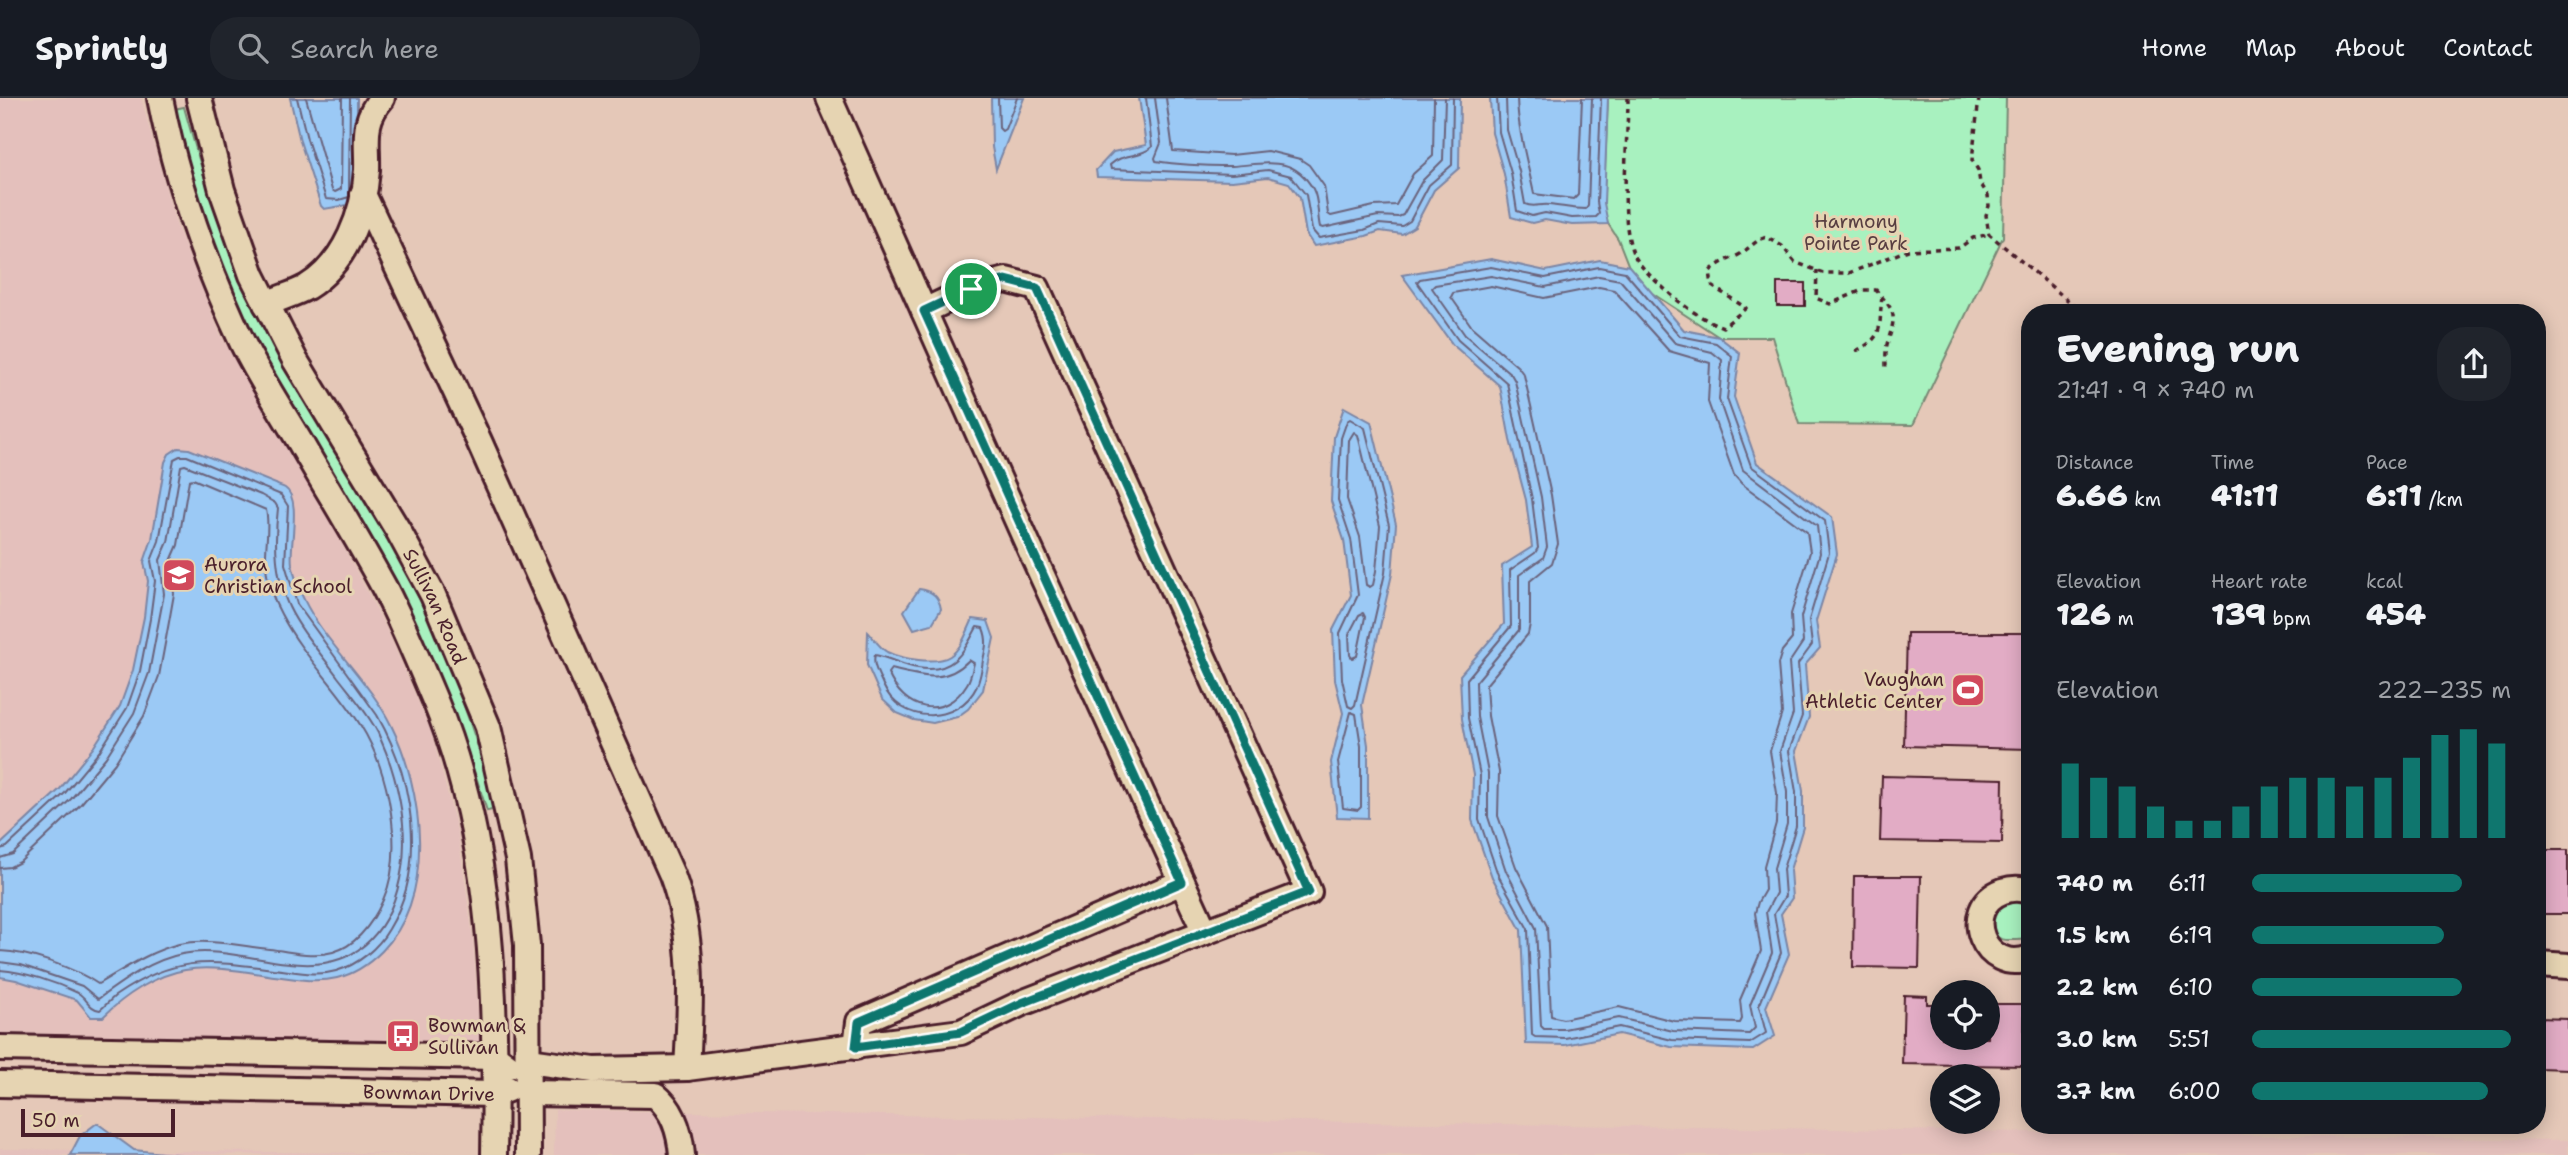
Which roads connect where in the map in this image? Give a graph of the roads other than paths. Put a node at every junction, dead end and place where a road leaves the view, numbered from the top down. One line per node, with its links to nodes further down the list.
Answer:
1 (160, 98): 16 (street, Sullivan Road)
2 (199, 98): 6 (street, Sullivan Road)
3 (382, 98): 5 (street)
4 (830, 98): 7 (street)
5 (363, 194): 6 (street); 18 (street)
6 (266, 304): 19 (street, Sullivan Road)
7 (924, 311): 8 (street); 10 (street)
8 (1182, 882): 10 (street); 14 (street)
9 (2021, 891): 11 (street)
10 (1205, 932): 14 (street)
11 (2021, 961)
12 (2546, 964): 13 (street)
13 (2567, 964)
14 (856, 1047): 18 (street)
15 (0, 1048): 16 (street, Bowman Drive)
16 (496, 1057): 19 (street, Bowman Drive); 21 (street, Sullivan Road)
17 (657, 1069): 18 (street); 19 (street); 22 (street)
18 (687, 1069)
19 (528, 1078): 21 (street, Bowman Drive); 22 (street); 24 (street, Sullivan Road)
20 (0, 1084): 21 (street, Bowman Drive)
21 (495, 1094): 23 (street, Sullivan Road)
22 (655, 1095): 25 (street)
23 (494, 1155)
24 (528, 1155)
25 (682, 1155)

